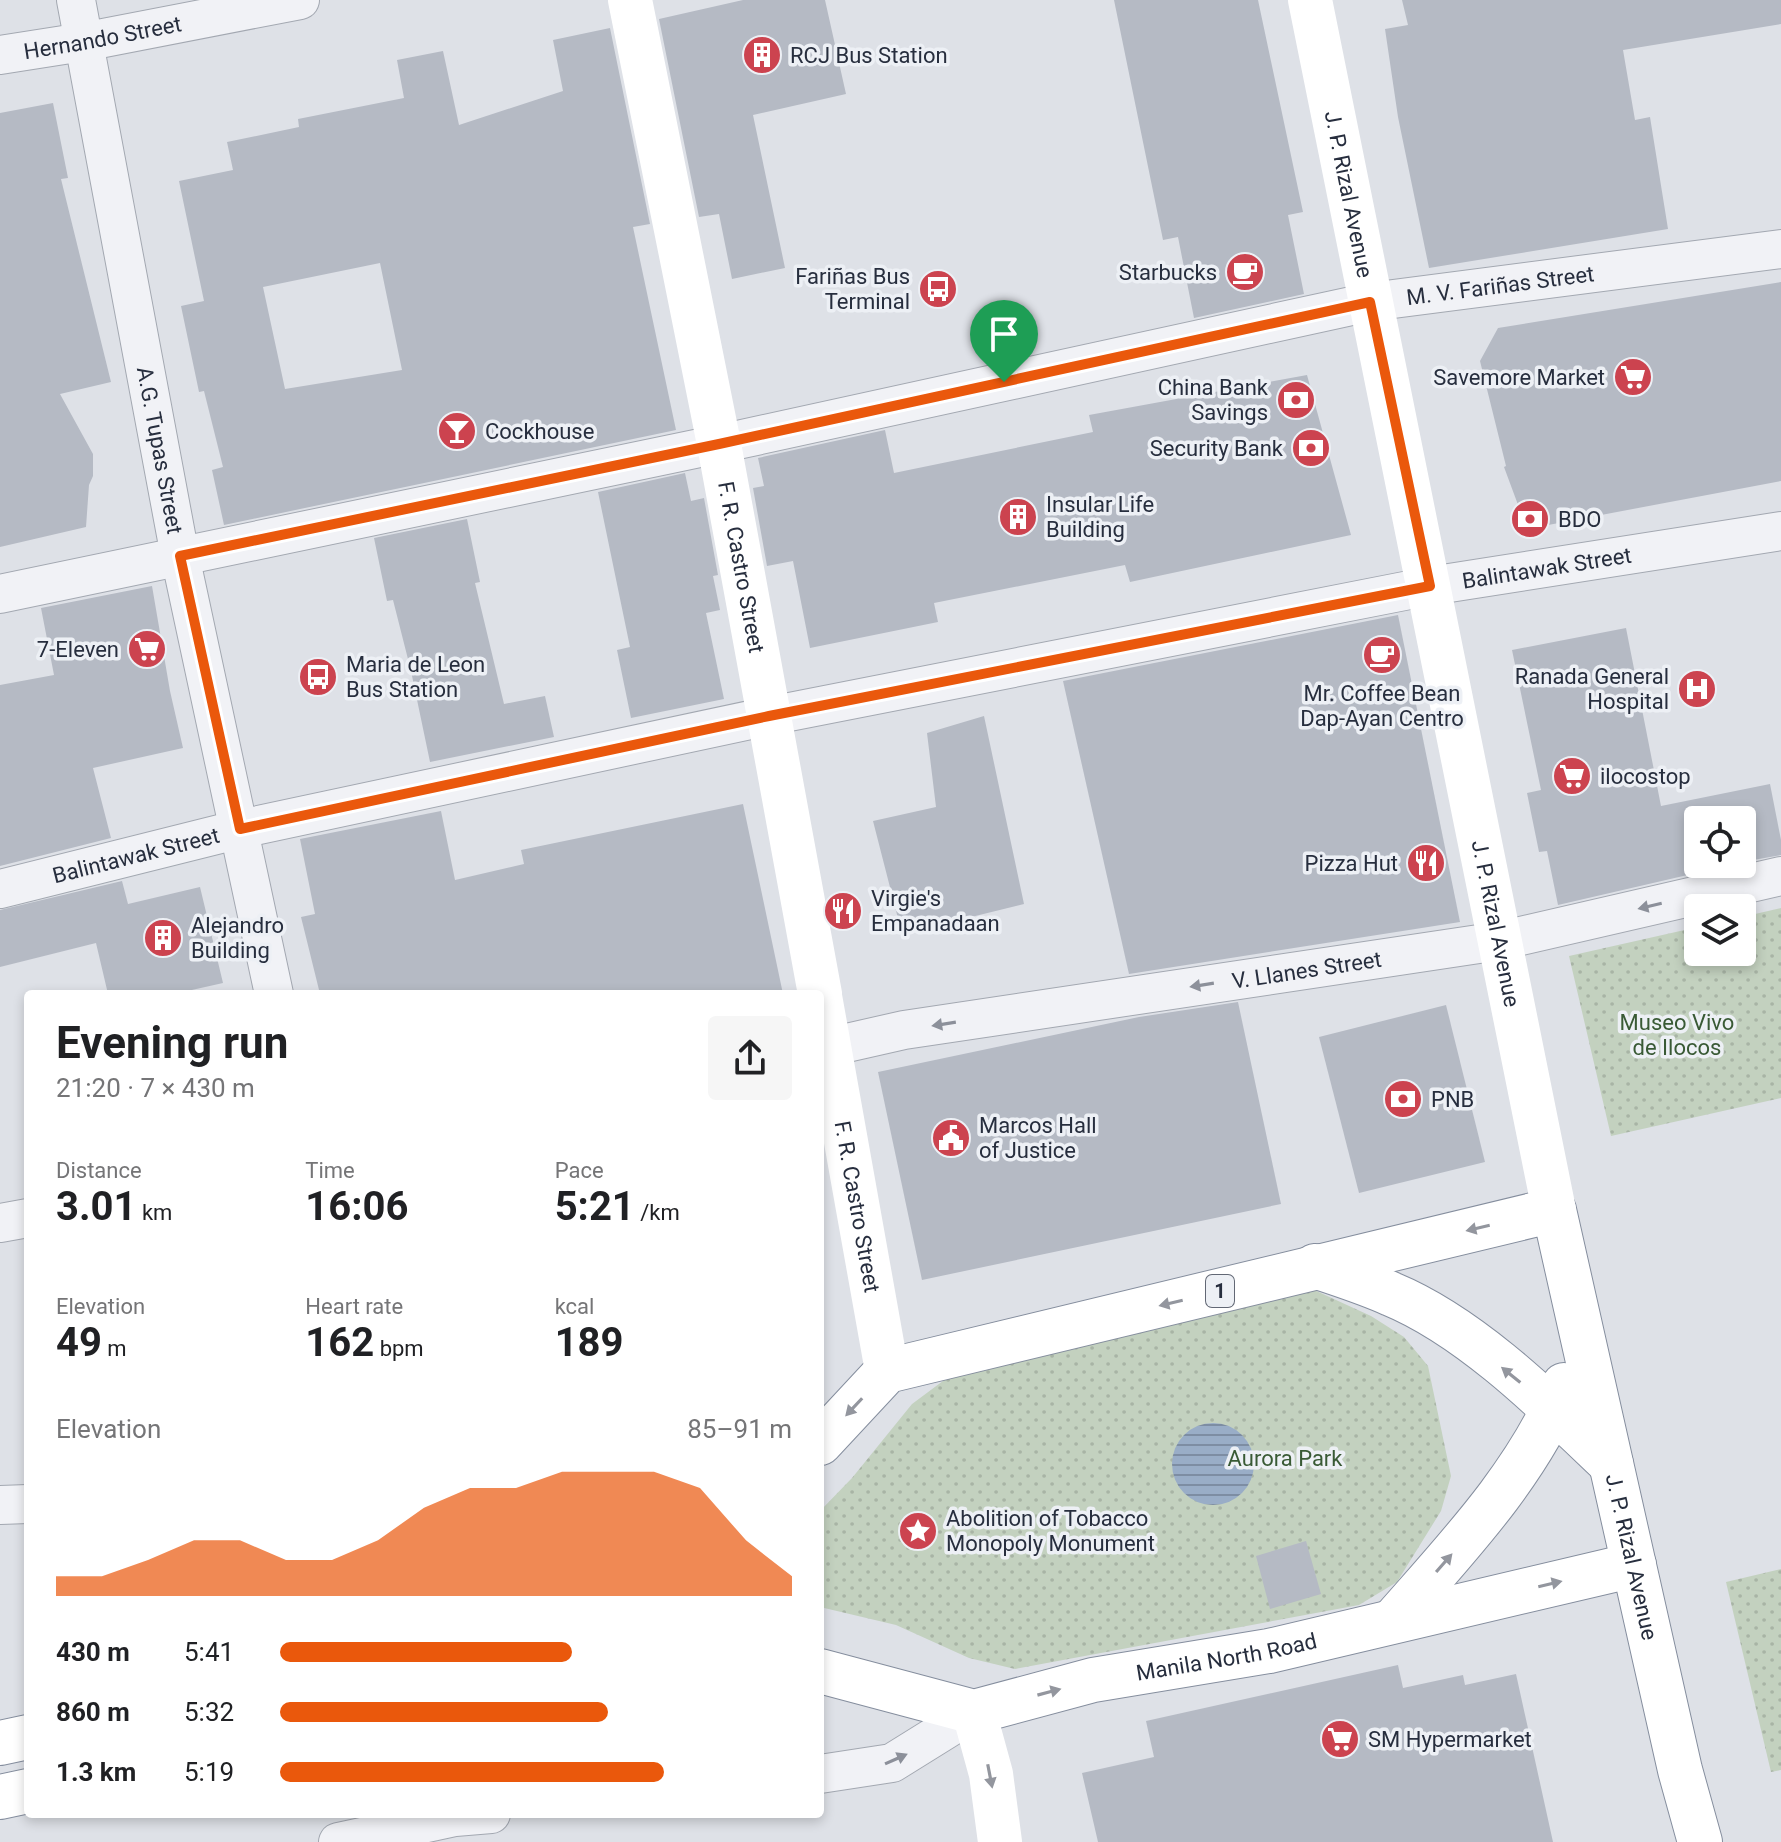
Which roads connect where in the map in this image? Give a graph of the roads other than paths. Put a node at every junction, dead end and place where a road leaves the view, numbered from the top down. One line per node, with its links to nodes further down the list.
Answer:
1 (76, 0): 5 (street, A.G. Tupas Street)
2 (300, 0): 5 (street, Hernando Street)
3 (630, 0): 9 (main road, F. R. Castro Street)
4 (1310, 0): 8 (main road, J. P. Rizal Avenue)
5 (83, 42): 6 (street, Hernando Street); 11 (street, A.G. Tupas Street)
6 (0, 55)
7 (1781, 249): 8 (street, M. V. Fariñas Street)
8 (1370, 302): 9 (street, M. V. Fariñas Street); 12 (main road, J. P. Rizal Avenue)
9 (719, 444): 11 (street, M. V. Fariñas Street); 14 (main road, F. R. Castro Street)
10 (1781, 531): 12 (street, Balintawak Street)
11 (180, 556): 13 (street, M. V. Fariñas Street); 15 (street, A.G. Tupas Street)
12 (1430, 586): 14 (street, Balintawak Street); 18 (main road, J. P. Rizal Avenue)
13 (0, 594)
14 (769, 716): 15 (street, Balintawak Street); 20 (main road, F. R. Castro Street)
15 (240, 829): 17 (street, Balintawak Street); 19 (street, A.G. Tupas Street)
16 (1781, 876): 18 (street, V. Llanes Street, one-way to 18)
17 (0, 889)
18 (1499, 941): 22 (street, V. Llanes Street, one-way to 22); 23 (main road, J. P. Rizal Avenue)
19 (273, 990)
20 (819, 990)
21 (824, 1018): 22 (main road, F. R. Castro Street)
22 (829, 1047): 28 (main road, F. R. Castro Street)
23 (1554, 1210): 26 (main road, 1, one-way to 26); 27 (main road, J. P. Rizal Avenue)
24 (24, 1219): 25 (street)
25 (0, 1223)
26 (1315, 1266): 28 (main road, 1, one-way to 28); 29 (main road, one-way to 26)
27 (1583, 1341): 29 (main road); 31 (main road, J. P. Rizal Avenue)
28 (887, 1371): 30 (main road, one-way to 30)
29 (1554, 1410): 31 (main road); 35 (main road, one-way to 29)
30 (824, 1439)
31 (1611, 1464): 34 (main road, J. P. Rizal Avenue)
32 (24, 1504): 33 (street)
33 (0, 1505)
34 (1634, 1565): 35 (main road, Manila North Road, one-way to 34); 42 (main road, J. P. Rizal Avenue)
35 (1393, 1621): 37 (main road, Manila North Road, one-way to 35)
36 (824, 1672): 37 (main road, Manila North Road)
37 (974, 1712): 38 (street, one-way to 37); 41 (main road, one-way to 41)
38 (824, 1773)
39 (453, 1818): 40 (street)
40 (338, 1842)
41 (1000, 1842)
42 (1700, 1842)

